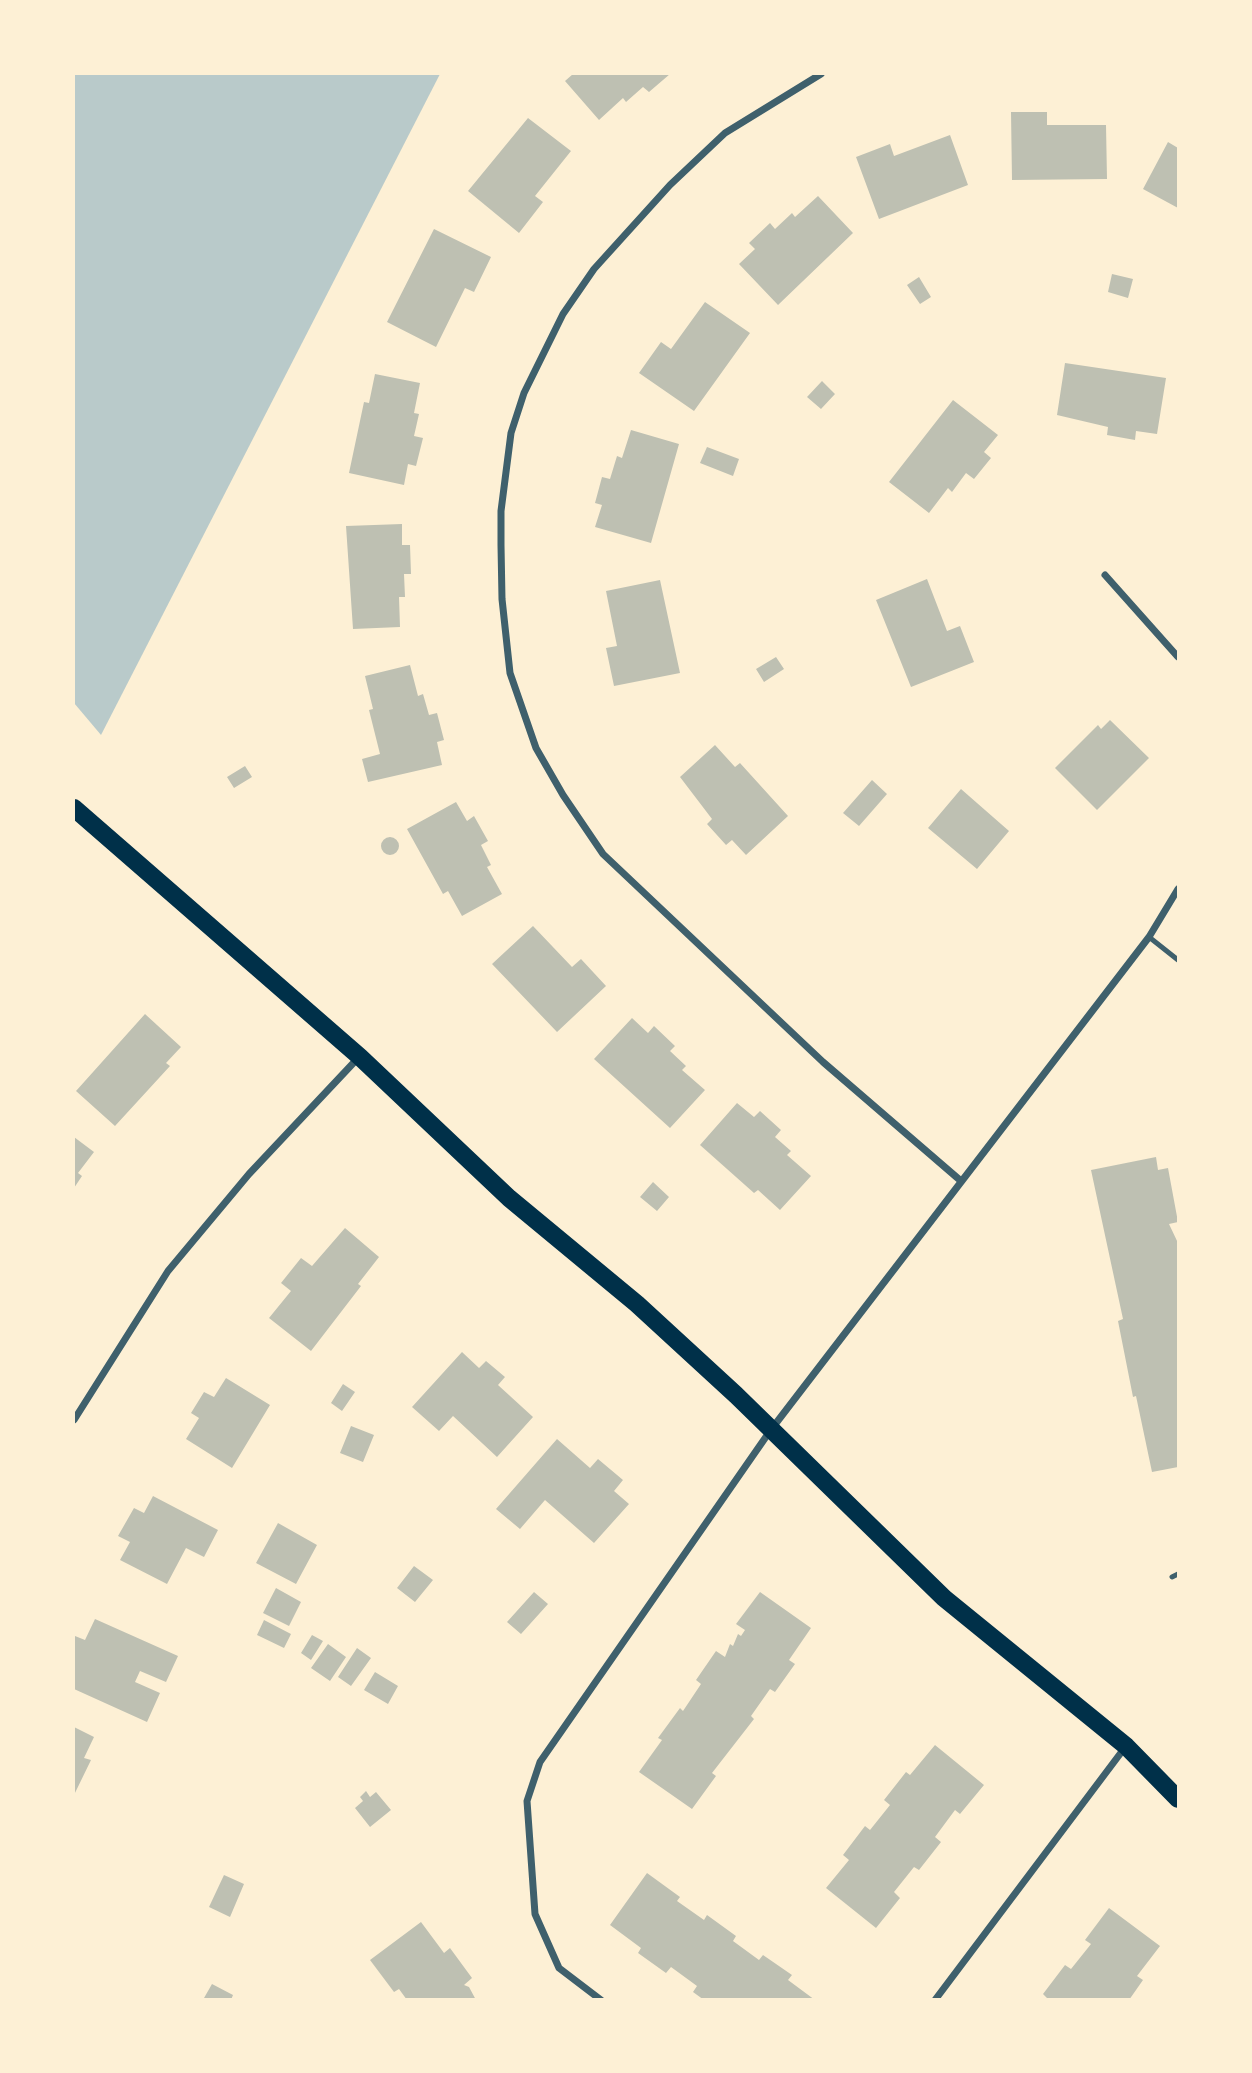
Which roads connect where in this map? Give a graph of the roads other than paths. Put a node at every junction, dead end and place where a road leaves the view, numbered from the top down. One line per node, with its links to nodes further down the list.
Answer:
1 (821, 74): 9 (street)
2 (1105, 575): 3 (street)
3 (1178, 657)
4 (74, 808): 8 (main road)
5 (1178, 889): 6 (street)
6 (1149, 937): 7 (lane); 9 (street)
7 (1178, 960)
8 (359, 1057): 10 (street); 11 (main road)
9 (961, 1181): 11 (street)
10 (74, 1420)
11 (771, 1431): 14 (main road); 16 (street)
12 (1178, 1574): 13 (lane)
13 (1172, 1577)
14 (1126, 1746): 15 (main road); 17 (street)
15 (1178, 1798)
16 (601, 2000)
17 (935, 2000)

